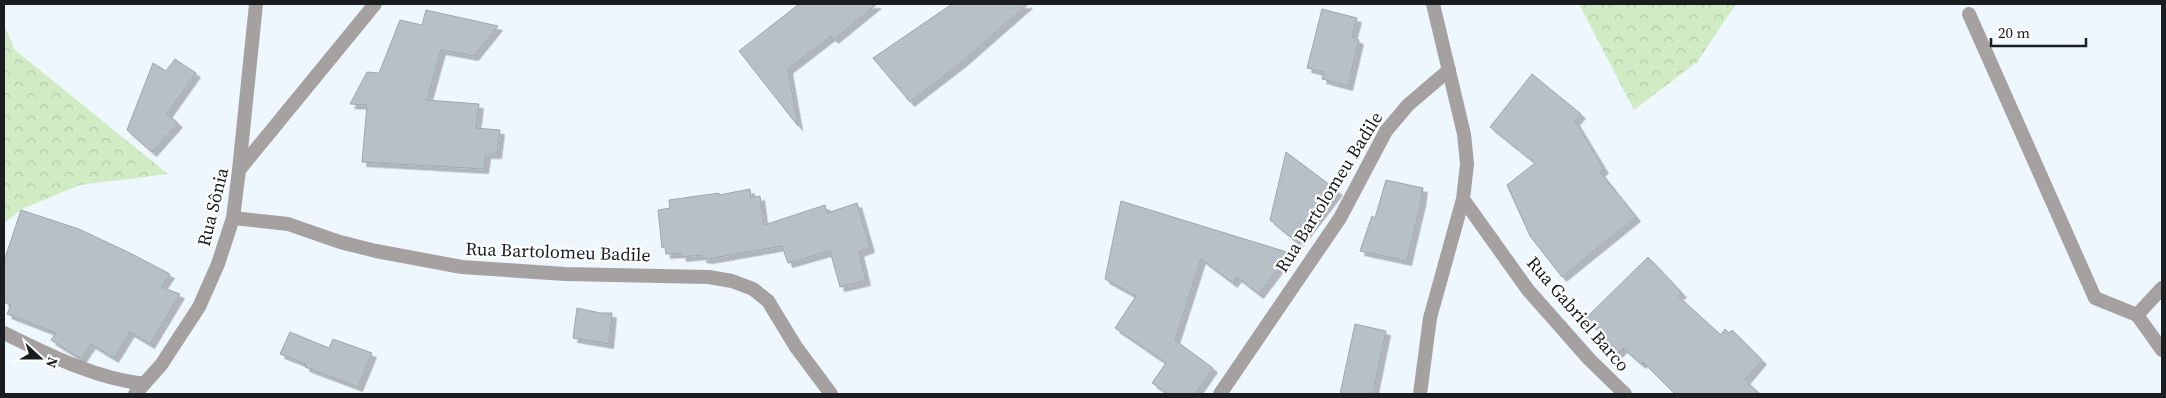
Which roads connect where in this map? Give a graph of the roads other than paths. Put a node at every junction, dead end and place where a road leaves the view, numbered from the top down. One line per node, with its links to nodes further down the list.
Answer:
1 (256, 4): 6 (street)
2 (375, 4): 6 (street, Rua Sônia)
3 (1433, 4): 5 (street)
4 (1969, 14): 10 (street)
5 (1449, 70): 7 (street); 15 (street, Rua Bartolomeu Badile)
6 (239, 170): 8 (street, Rua Sônia)
7 (1463, 199): 16 (street); 17 (street, Rua Gabriel Barco)
8 (233, 218): 13 (street, Rua Sônia); 14 (street, Rua Bartolomeu Badile)
9 (2162, 288): 10 (street)
10 (2137, 315): 12 (street)
11 (4, 333): 13 (street)
12 (2162, 350)
13 (139, 389)
14 (831, 394)
15 (1220, 394)
16 (1420, 394)
17 (1625, 394)

